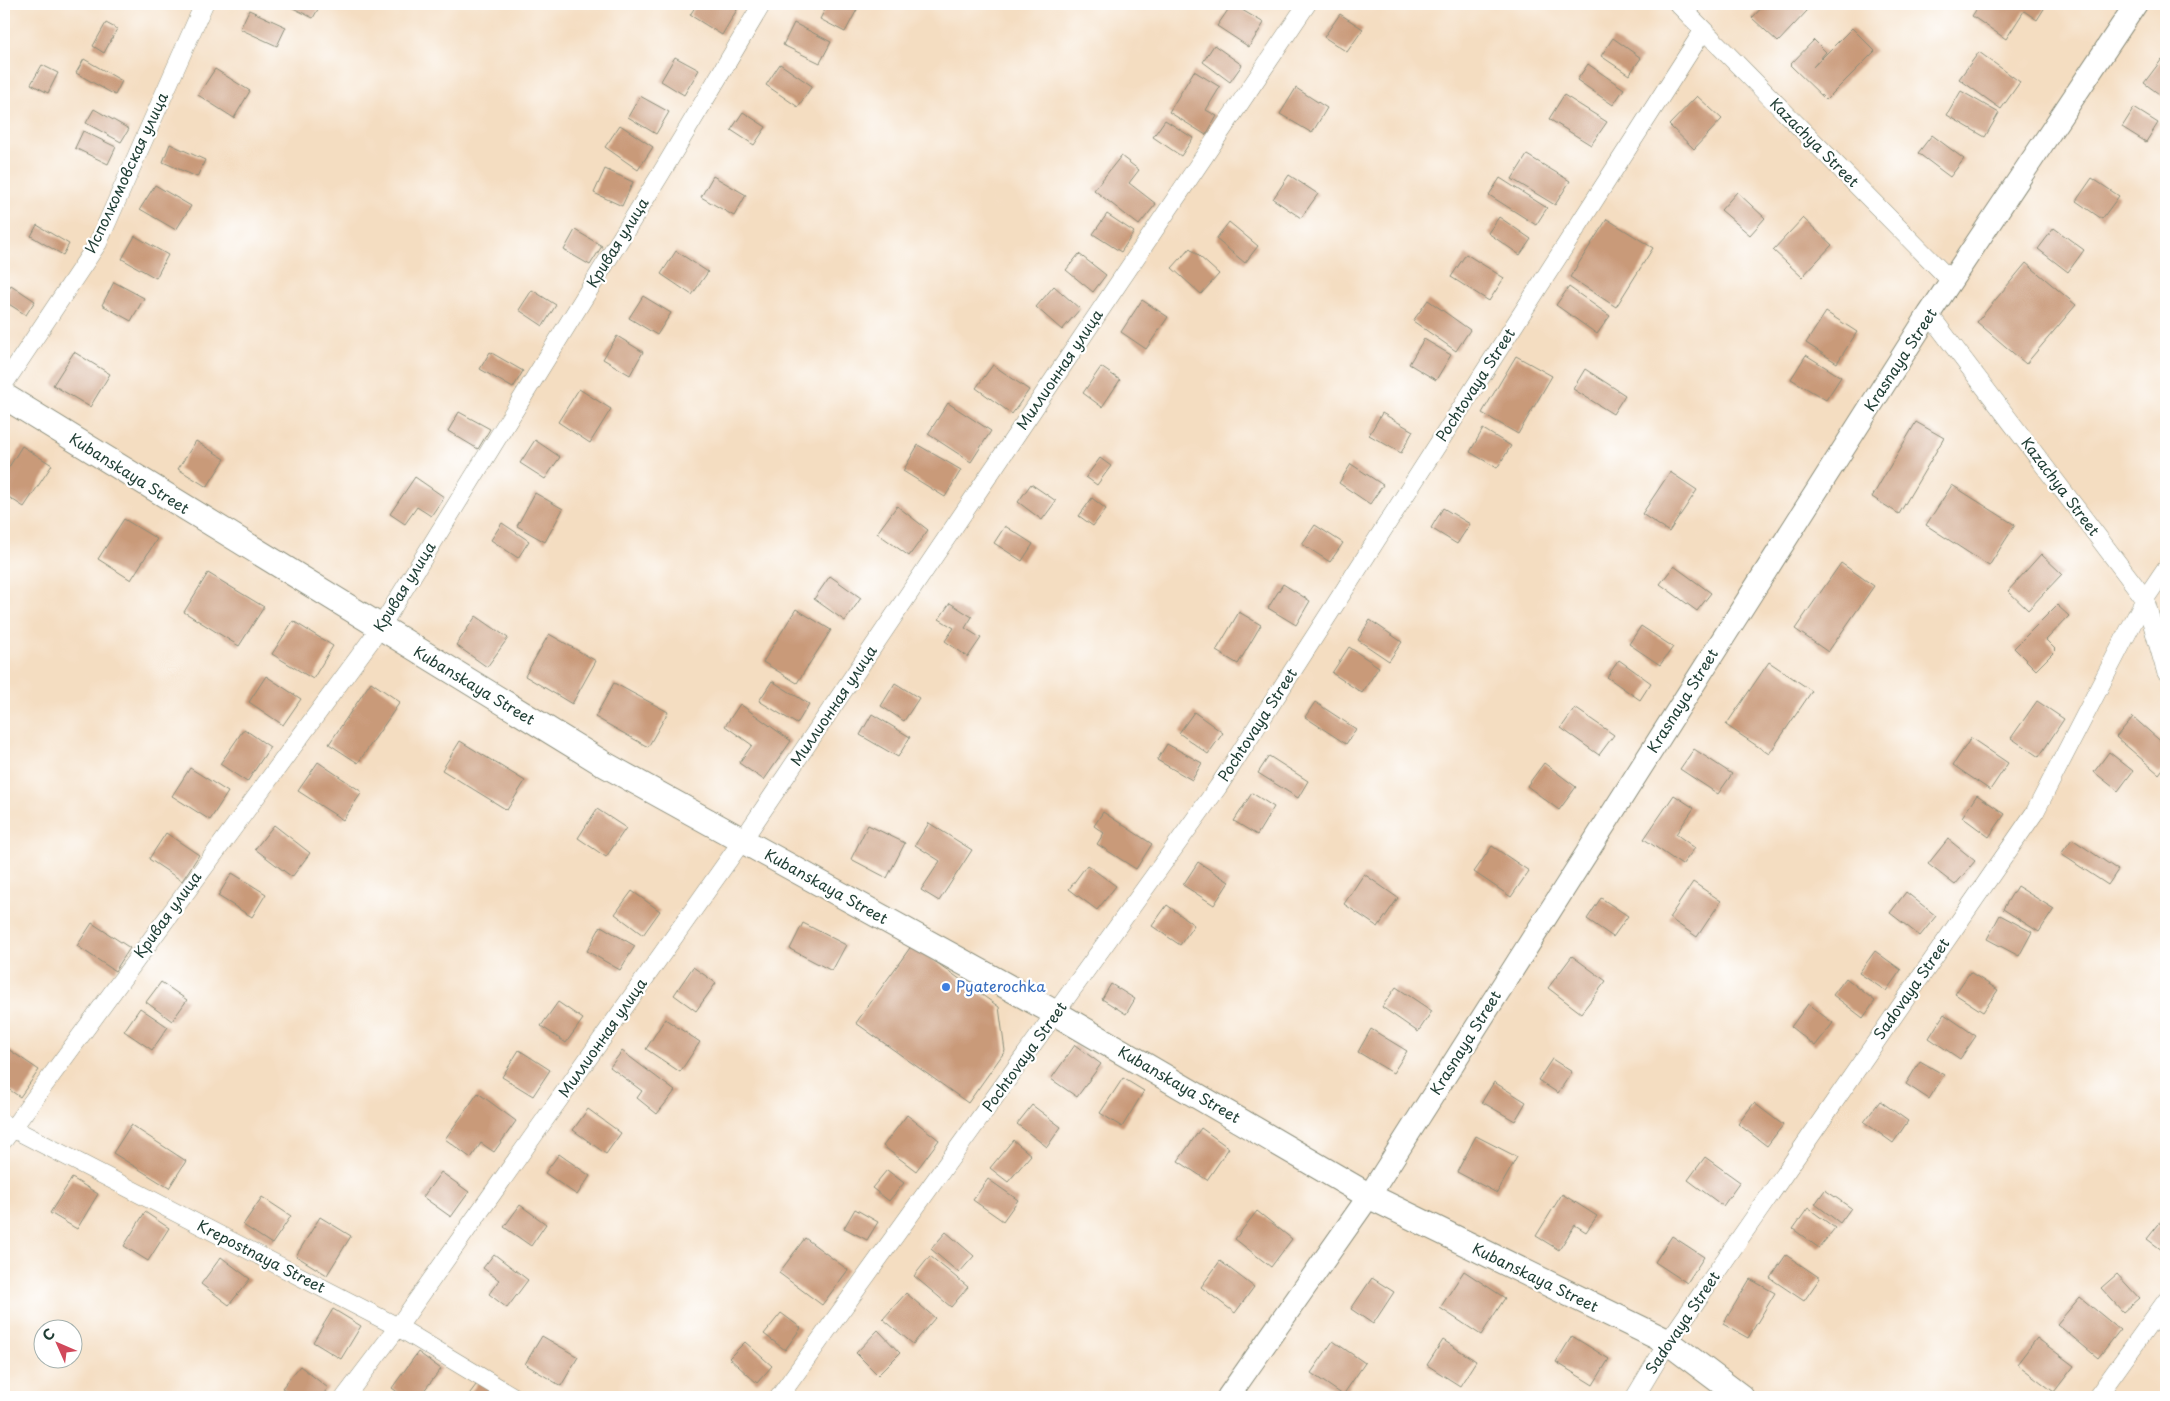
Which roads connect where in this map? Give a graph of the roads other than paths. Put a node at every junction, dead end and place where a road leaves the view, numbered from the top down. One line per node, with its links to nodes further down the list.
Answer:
1 (204, 4): 9 (street, Исполкомовская улица)
2 (762, 4): 13 (street, Кривая улица)
3 (1307, 4): 15 (street, Миллионная улица)
4 (1678, 4): 6 (street, Kazachya Street)
5 (2136, 4): 7 (street, Krasnaya Street)
6 (1703, 31): 7 (street, Kazachya Street); 16 (street, Pochtovaya Street)
7 (1952, 281): 8 (street, Krasnaya Street)
8 (1929, 314): 12 (street, Kazachya Street); 18 (street, Krasnaya Street)
9 (4, 384)
10 (4, 396): 13 (main road, Kubanskaya Street)
11 (2166, 568): 12 (street, Sadovaya Street)
12 (2145, 599): 14 (street, Kazachya Street); 21 (street, Sadovaya Street)
13 (380, 628): 15 (main road, Kubanskaya Street); 17 (street, Кривая улица)
14 (2166, 672)
15 (742, 841): 16 (main road, Kubanskaya Street); 20 (street, Миллионная улица)
16 (1056, 1014): 18 (main road, Kubanskaya Street); 24 (street, Pochtovaya Street)
17 (6, 1131): 20 (street, Krepostnaya Street)
18 (1369, 1196): 21 (main road, Kubanskaya Street); 25 (street, Krasnaya Street)
19 (2166, 1301): 28 (street)
20 (398, 1327): 22 (street, Миллионная улица); 23 (street, Krepostnaya Street)
21 (1668, 1342): 26 (street, Sadovaya Street); 27 (main road, Kubanskaya Street)
22 (345, 1397)
23 (514, 1397)
24 (778, 1397)
25 (1228, 1397)
26 (1635, 1397)
27 (1741, 1397)
28 (2097, 1397)

